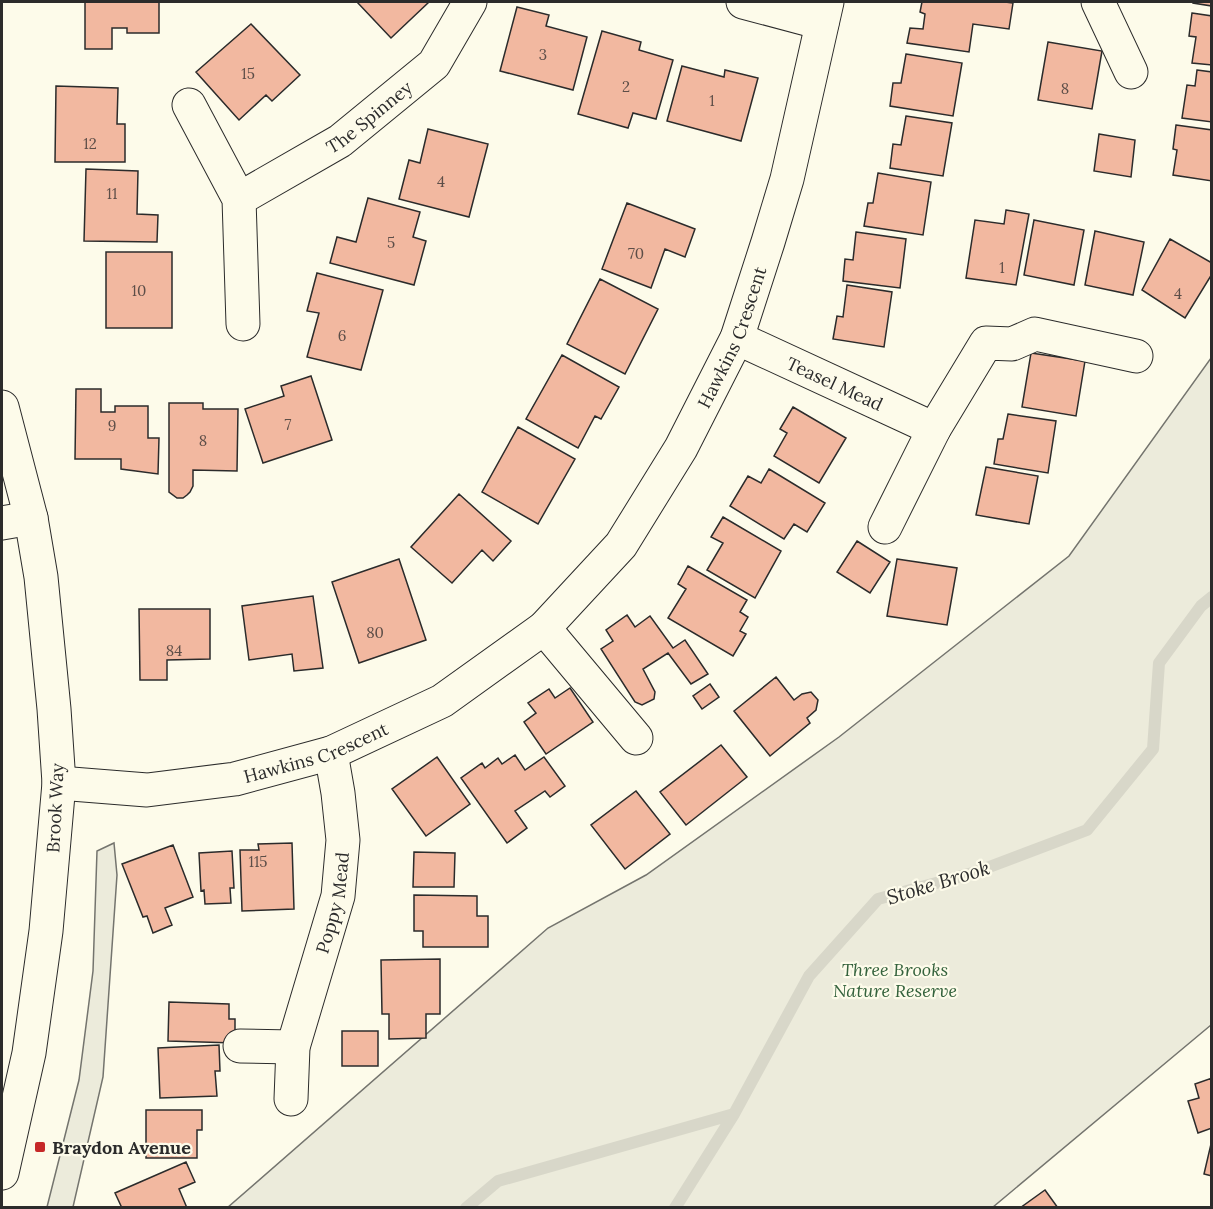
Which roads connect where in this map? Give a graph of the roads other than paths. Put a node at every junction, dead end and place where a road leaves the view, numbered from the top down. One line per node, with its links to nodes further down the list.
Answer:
1 (470, 2): 7 (street, The Spinney)
2 (743, 2): 4 (street)
3 (1098, 2): 5 (street)
4 (824, 12): 9 (street, Hawkins Crescent)
5 (1131, 72)
6 (189, 105): 7 (street)
7 (239, 199): 8 (street)
8 (243, 324)
9 (737, 338): 12 (street, Teasel Mead); 15 (street, Hawkins Crescent)
10 (1136, 356): 12 (street)
11 (2, 407): 13 (street, Brook Way)
12 (934, 429): 14 (street)
13 (16, 521): 18 (street, Brook Way)
14 (885, 526)
15 (544, 627): 16 (street); 17 (street, Hawkins Crescent)
16 (636, 738)
17 (331, 753): 18 (street, Hawkins Crescent); 20 (street, Poppy Mead)
18 (59, 783): 22 (street, Brook Way)
19 (240, 1046): 20 (street)
20 (292, 1047): 21 (street, Poppy Mead)
21 (291, 1099)
22 (2, 1173)

